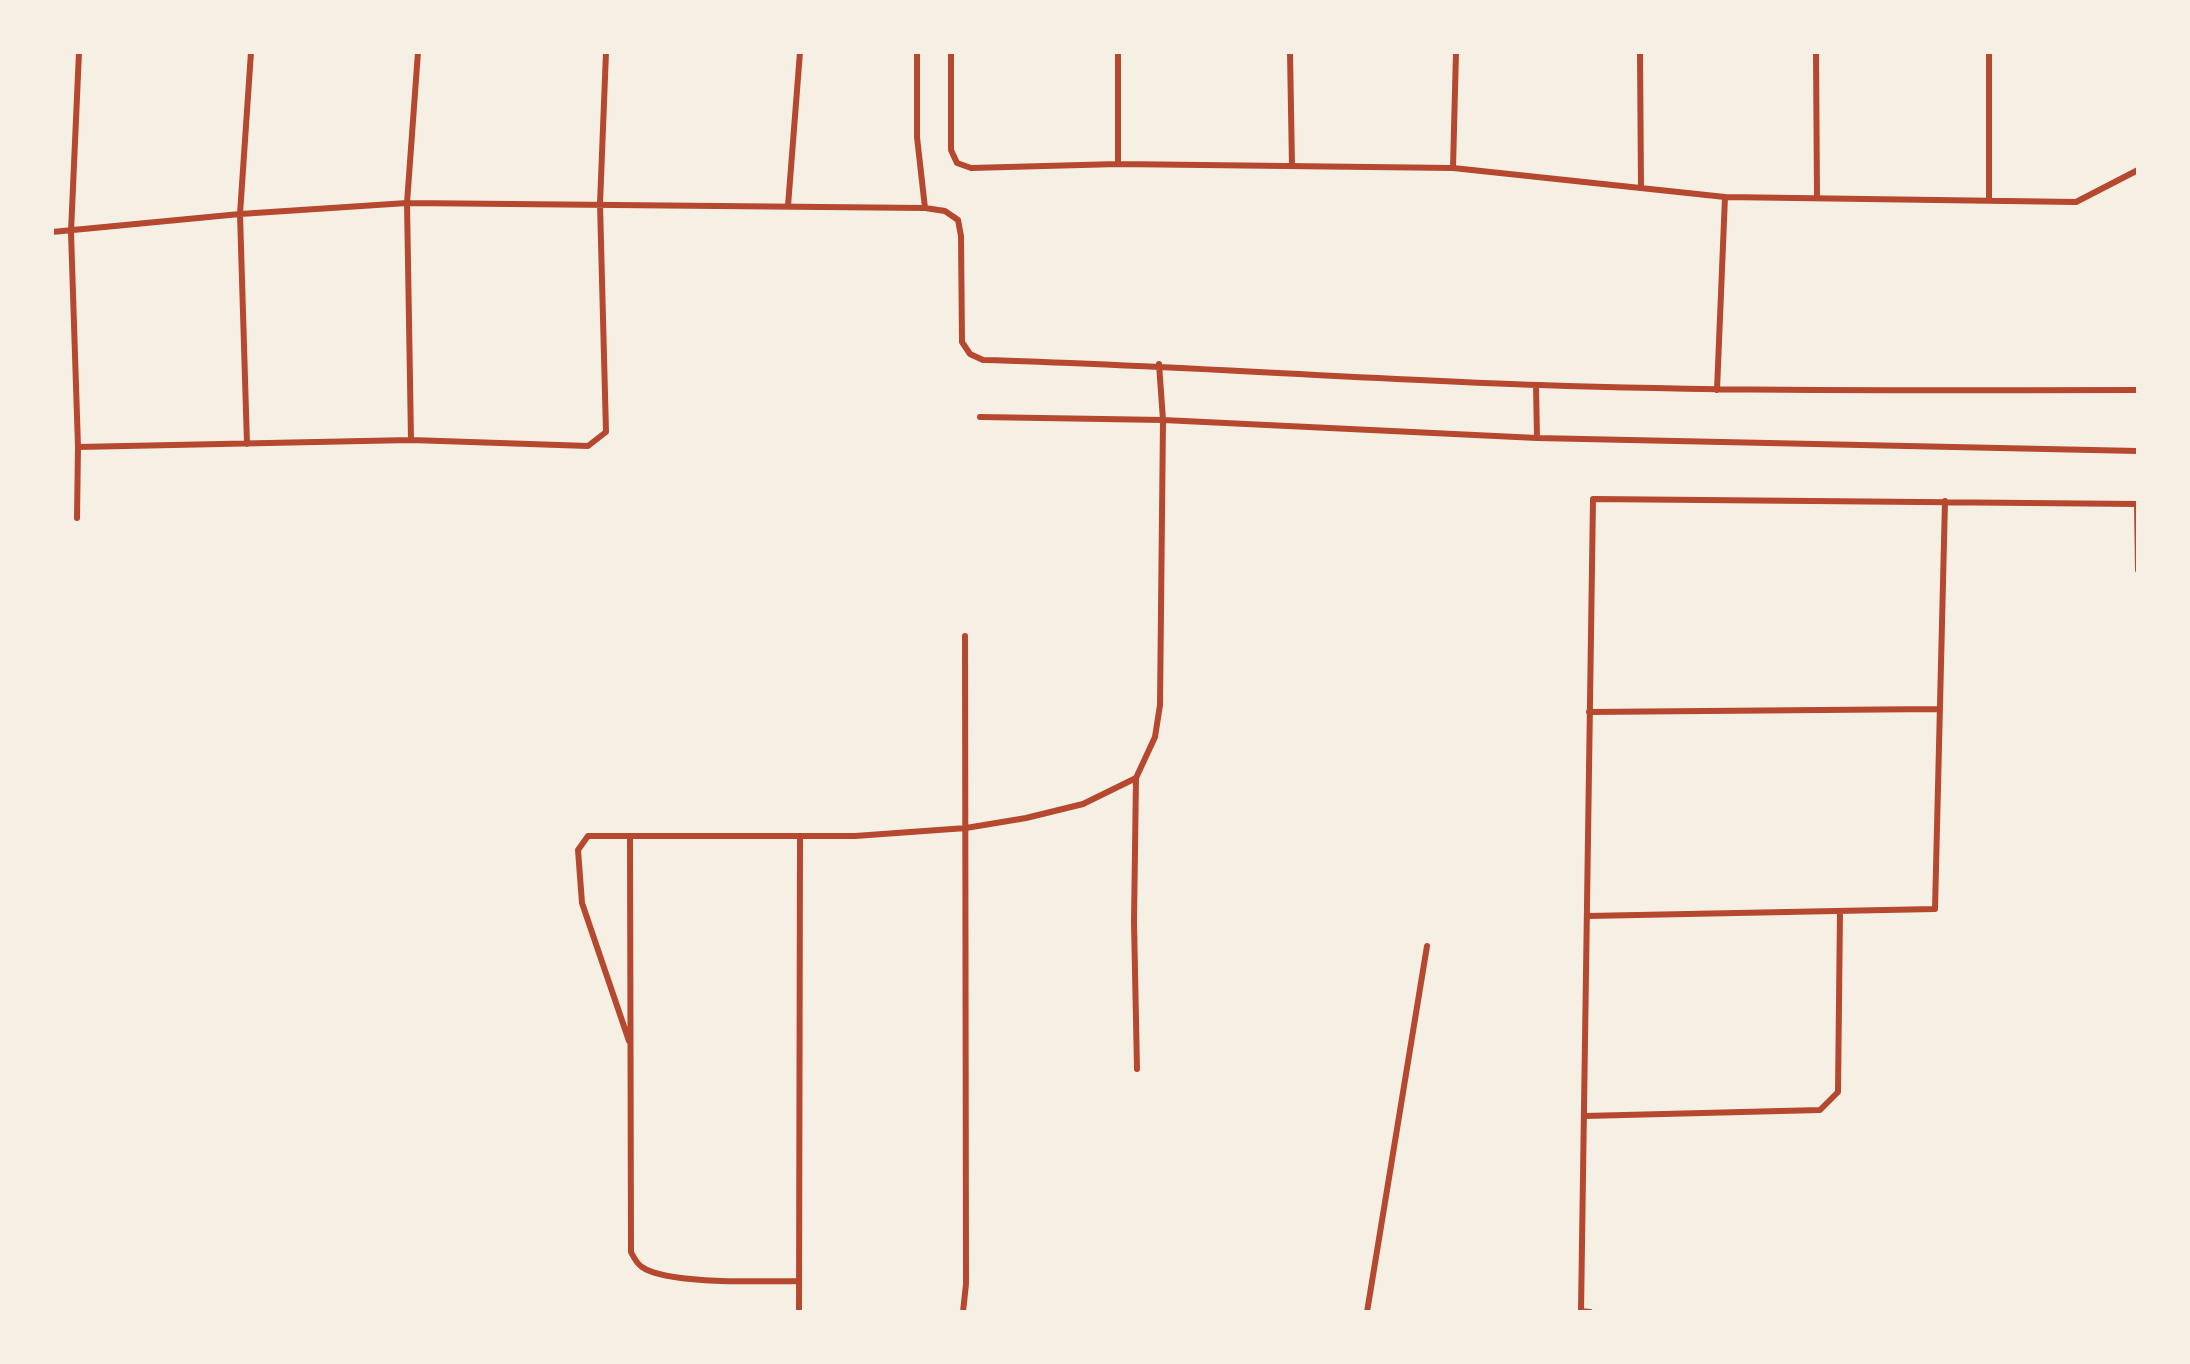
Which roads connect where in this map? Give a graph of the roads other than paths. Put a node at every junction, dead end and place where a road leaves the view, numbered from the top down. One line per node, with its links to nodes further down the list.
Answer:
1 (79, 52): 28 (street)
2 (251, 52): 26 (street)
3 (418, 52): 22 (street)
4 (606, 52): 23 (street)
5 (800, 52): 24 (street)
6 (917, 52): 25 (street)
7 (951, 52): 14 (street)
8 (1118, 52): 14 (street)
9 (1290, 52): 15 (street)
10 (1456, 52): 16 (street)
11 (1640, 52): 18 (street)
12 (1816, 52): 20 (street)
13 (1989, 52): 21 (street)
14 (1118, 164): 15 (street)
15 (1292, 166): 16 (street)
16 (1453, 168): 18 (street)
17 (2138, 170): 21 (street)
18 (1641, 188): 19 (street)
19 (1725, 197): 20 (street); 31 (street)
20 (1817, 198): 21 (street)
21 (1989, 200)
22 (407, 203): 23 (street); 26 (street); 36 (street)
23 (600, 204): 24 (street); 36 (street)
24 (788, 206): 25 (street)
25 (926, 208): 29 (street)
26 (240, 214): 28 (street); 37 (street)
27 (52, 232): 28 (street)
28 (71, 232): 38 (street)
29 (1159, 364): 30 (street); 34 (street)
30 (1536, 385): 31 (street); 35 (street)
31 (1717, 390): 32 (street)
32 (2138, 390)
33 (980, 417): 34 (street)
34 (1163, 420): 35 (street); 47 (street)
35 (1537, 438): 39 (street)
36 (411, 440): 37 (street)
37 (247, 444): 38 (street)
38 (78, 447): 42 (street)
39 (2138, 451)
40 (1946, 501): 41 (street); 45 (street); 46 (street)
41 (2137, 504): 43 (street)
42 (77, 518)
43 (2138, 570)
44 (965, 636): 48 (street)
45 (1938, 709): 46 (street); 51 (street)
46 (1589, 712): 52 (street)
47 (1136, 778): 48 (street); 55 (street)
48 (966, 828): 50 (street); 59 (street)
49 (630, 836): 50 (street); 54 (street); 54 (street)
50 (800, 838): 57 (street)
51 (1840, 912): 52 (street); 56 (street)
52 (1588, 916): 56 (street)
53 (1427, 946): 60 (street)
54 (628, 1041): 57 (street)
55 (1137, 1069)
56 (1586, 1116): 61 (street)
57 (799, 1281): 58 (street)
58 (799, 1311)
59 (963, 1311)
60 (1367, 1311)
61 (1590, 1311)

